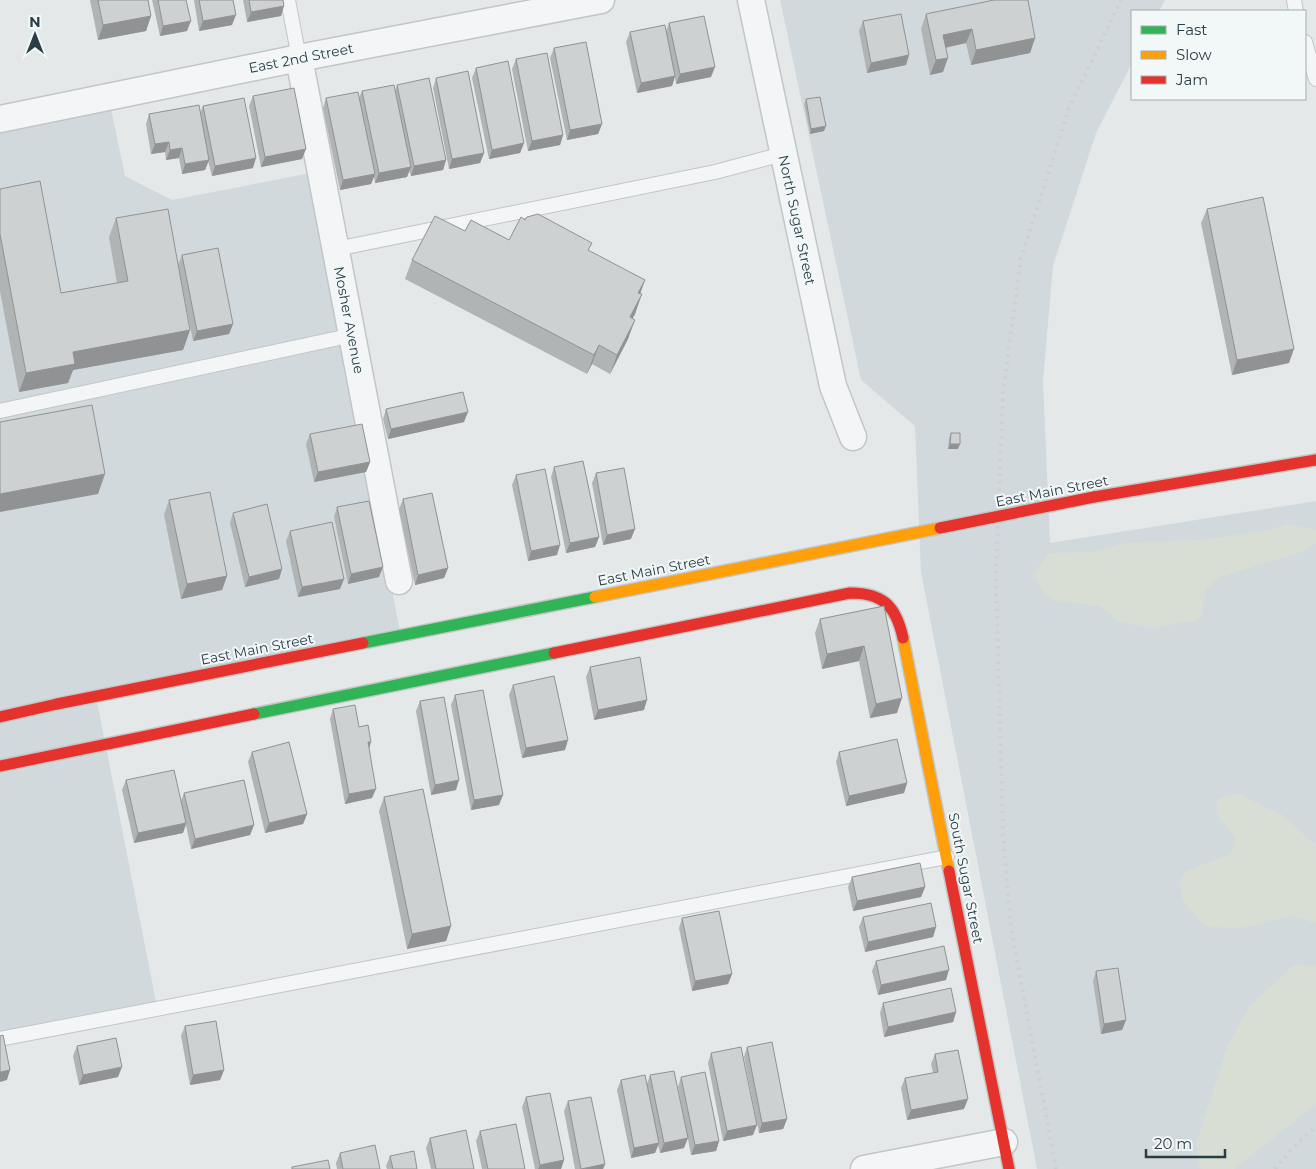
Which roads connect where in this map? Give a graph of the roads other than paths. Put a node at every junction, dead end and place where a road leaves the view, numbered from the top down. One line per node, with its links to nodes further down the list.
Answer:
1 (288, 0): 5 (lane)
2 (597, 0): 5 (street, East 2nd Street)
3 (751, 0): 8 (street, North Sugar Street)
4 (1306, 45): 6 (lane)
5 (299, 58): 7 (street, East 2nd Street); 9 (street, Mosher Avenue)
6 (1316, 79)
7 (0, 119)
8 (783, 154): 9 (lane); 12 (street, North Sugar Street)
9 (336, 249): 10 (street, Mosher Avenue)
10 (353, 335): 11 (lane); 14 (street, Mosher Avenue)
11 (0, 410)
12 (853, 437)
13 (1316, 460): 15 (street, East Main Street, bridge)
14 (400, 581)
15 (0, 717)
16 (0, 766): 17 (street, South Sugar Street)
17 (947, 857): 18 (lane); 19 (street, South Sugar Street)
18 (0, 1039)
19 (1004, 1142): 20 (street); 21 (street, South Sugar Street)
20 (864, 1169)
21 (1009, 1169)

